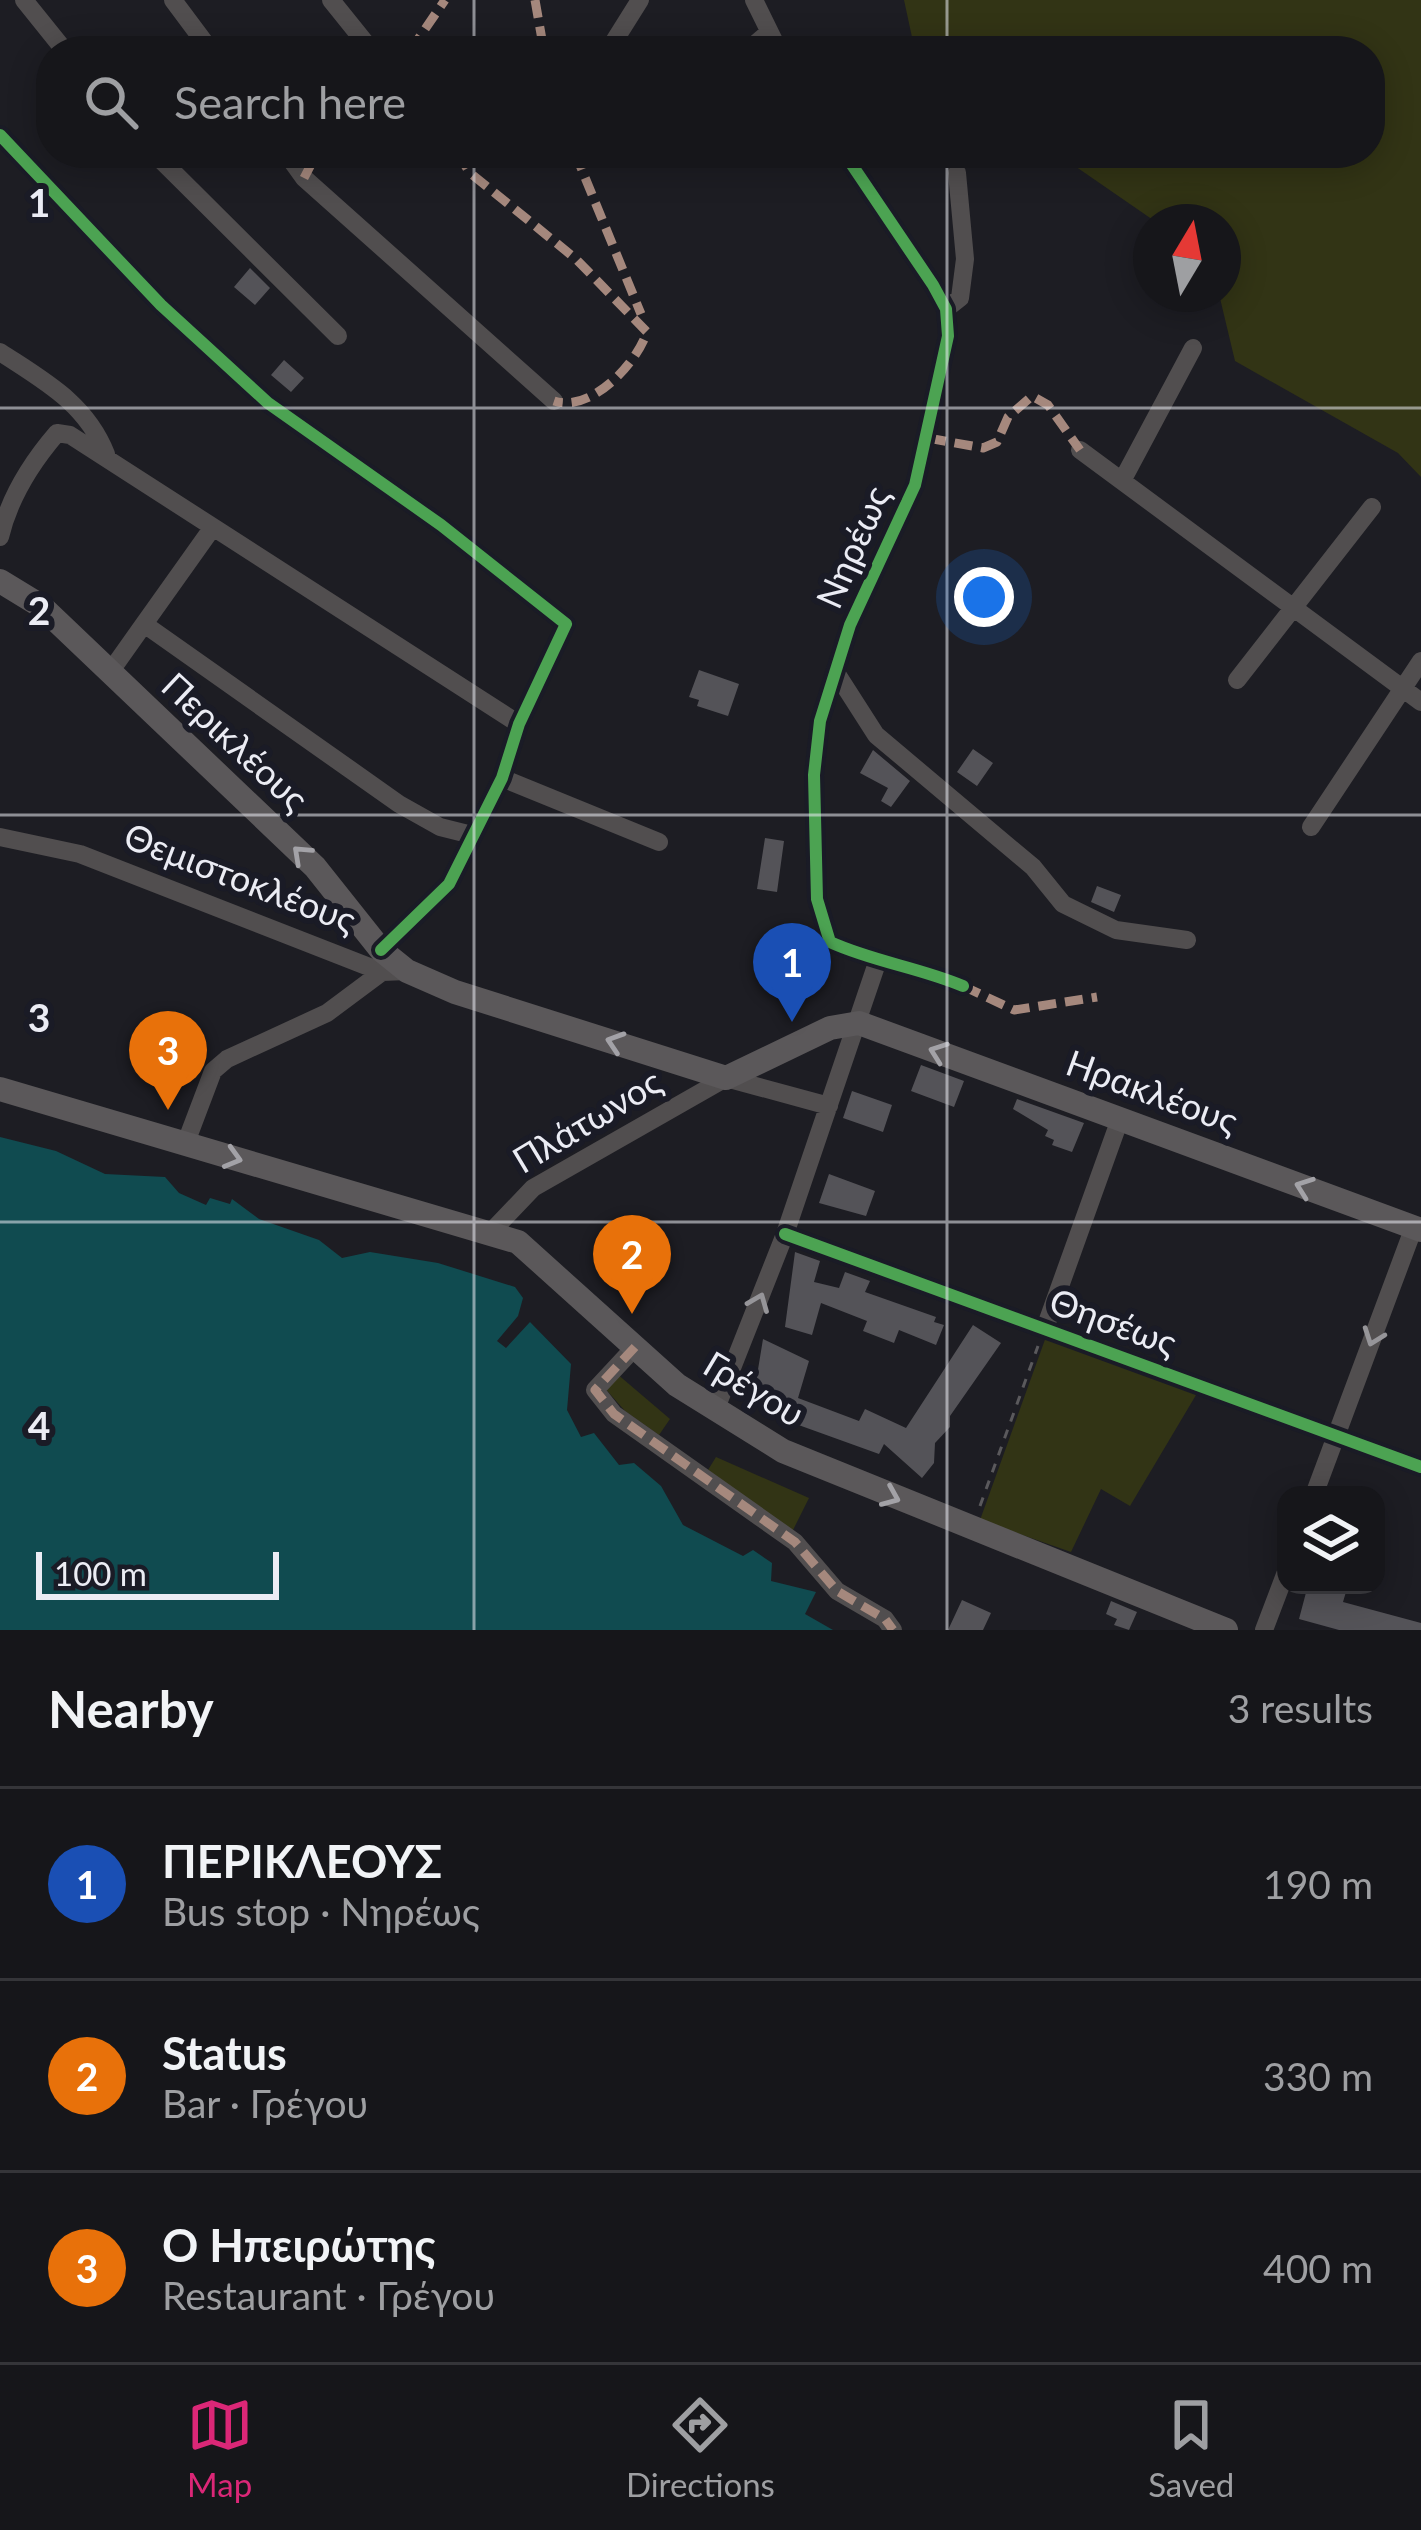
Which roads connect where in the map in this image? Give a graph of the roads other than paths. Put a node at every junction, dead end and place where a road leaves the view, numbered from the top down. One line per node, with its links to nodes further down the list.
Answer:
1 (24, 0): 7 (street)
2 (173, 0): 8 (street)
3 (331, 0): 9 (street)
4 (640, 0): 10 (street)
5 (754, 0): 6 (street)
6 (768, 33): 11 (street); 12 (street)
7 (53, 36)
8 (200, 36)
9 (360, 36)
10 (617, 36)
11 (764, 36)
12 (770, 36)
13 (0, 135): 38 (street)
14 (169, 168): 19 (street)
15 (297, 168): 22 (street)
16 (854, 168): 18 (street)
17 (957, 173): 18 (street, Νηρέως)
18 (946, 309): 33 (street, Νηρέως)
19 (338, 336)
20 (1193, 349): 25 (street)
21 (0, 352): 24 (street)
22 (554, 401)
23 (1080, 450): 25 (street)
24 (106, 454): 27 (street); 28 (street)
25 (1122, 481): 30 (street)
26 (1372, 507): 30 (street)
27 (2, 524)
28 (213, 527): 31 (street); 38 (street)
29 (0, 580): 34 (main road, Περικλέους)
30 (1294, 608): 35 (street); 36 (street)
31 (144, 624): 34 (street); 41 (street)
32 (1421, 661): 36 (street)
33 (835, 671): 44 (street); 46 (street, Νηρέως)
34 (110, 672): 45 (main road, Περικλέους, one-way to 34)
35 (1237, 680)
36 (1404, 689): 37 (street); 40 (street)
37 (1421, 701)
38 (519, 724): 39 (street)
39 (502, 778): 41 (street); 43 (street)
40 (1311, 827)
41 (472, 835): 45 (street)
42 (0, 837): 45 (street, Θεμιστοκλέους)
43 (659, 842)
44 (1187, 940)
45 (390, 964): 49 (main road, Θεμιστοκλέους, one-way to 45); 53 (street)
46 (877, 964): 47 (street); 48 (street)
47 (963, 986)
48 (859, 1023): 49 (main road); 51 (street); 52 (main road, Ηρακλέους, one-way to 48)
49 (726, 1078): 51 (street); 55 (street, Πλάτωνος)
50 (0, 1089): 53 (main road, Γρέγου)
51 (829, 1106): 56 (street)
52 (1120, 1118): 54 (main road, Ηρακλέους, one-way to 52); 57 (street)
53 (185, 1145): 55 (main road, Γρέγου, one-way to 55)
54 (1419, 1223): 60 (street, one-way to 60)
55 (491, 1232): 58 (main road, Γρέγου)
56 (785, 1234): 57 (street, Θησέως); 59 (street, one-way to 56)
57 (1045, 1328): 60 (street, Θησέως)
58 (635, 1347): 59 (main road, Γρέγου); 64 (street)
59 (715, 1411): 65 (main road, Γρέγου, one-way to 65)
60 (1336, 1436): 61 (street, Θησέως); 62 (street)
61 (1421, 1467)
62 (1318, 1486)
63 (1278, 1594): 66 (street)
64 (893, 1630)
65 (1226, 1630)
66 (1264, 1630)

